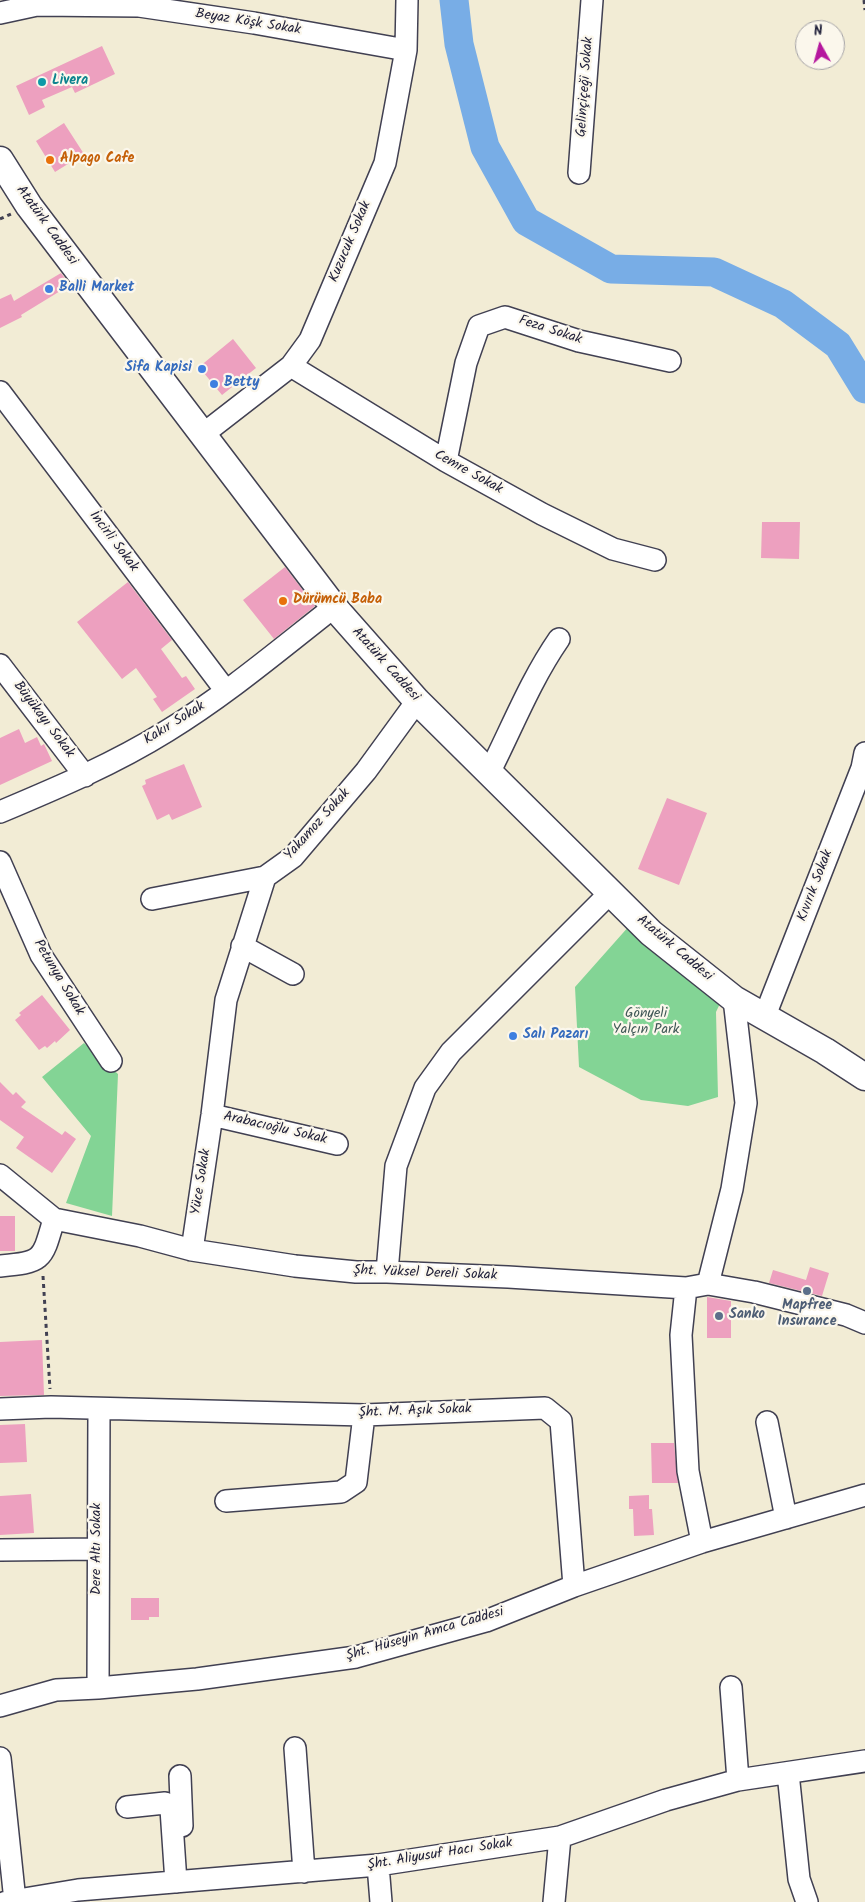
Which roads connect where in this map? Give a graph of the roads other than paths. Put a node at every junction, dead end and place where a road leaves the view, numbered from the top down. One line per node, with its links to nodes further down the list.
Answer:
1 (407, 0): 4 (street, Kuzucuk Sokak)
2 (592, 0): 6 (street, Gelinçiçeği Sokak)
3 (0, 13): 4 (street, Beyaz Köşk Sokak)
4 (406, 50): 8 (street, Kuzucuk Sokak)
5 (0, 160): 10 (main road, Atatürk Caddesi)
6 (579, 173)
7 (670, 360): 11 (street, Feza Sokak)
8 (292, 366): 10 (street, Kuzucuk Sokak); 11 (street, Cemre Sokak)
9 (0, 392): 16 (street, İncirli Sokak)
10 (202, 435): 13 (main road, Atatürk Caddesi)
11 (446, 462): 12 (street, Cemre Sokak)
12 (655, 560)
13 (334, 608): 16 (street, Kakır Sokak); 17 (main road, Atatürk Caddesi)
14 (559, 639): 19 (street)
15 (0, 665): 20 (street, Büyükayı Sokak)
16 (226, 692): 20 (street, Kakır Sokak)
17 (417, 701): 19 (main road, Atatürk Caddesi); 23 (street, Yakamoz Sokak)
18 (864, 763): 29 (street, Kıvırık Sokak)
19 (489, 773): 24 (main road, Atatürk Caddesi)
20 (85, 776): 21 (street, Kakır Sokak)
21 (0, 812)
22 (0, 862): 30 (street, Petunya Sokak)
23 (265, 877): 25 (street, Yakamoz Sokak); 26 (street)
24 (610, 893): 28 (main road, Atatürk Caddesi); 38 (street)
25 (152, 898)
26 (242, 946): 27 (street); 32 (street, Yüce Sokak)
27 (293, 974)
28 (734, 999): 29 (main road, Atatürk Caddesi); 39 (street)
29 (764, 1018): 31 (main road, Atatürk Caddesi)
30 (111, 1061)
31 (865, 1077)
32 (212, 1115): 33 (street, Arabacıoğlu Sokak); 36 (street, Yüce Sokak)
33 (337, 1144)
34 (0, 1175): 35 (street, Şht. Yüksel Dereli Sokak)
35 (54, 1219): 36 (street, Şht. Yüksel Dereli Sokak); 37 (street)
36 (192, 1250): 38 (street, Şht. Yüksel Dereli Sokak)
37 (0, 1266)
38 (387, 1272): 40 (street, Şht. Yüksel Dereli Sokak)
39 (708, 1284): 40 (street, Şht. Yüksel Dereli Sokak); 41 (street, Şht. Yüksel Dereli Sokak)
40 (686, 1288): 49 (street)
41 (865, 1323)
42 (0, 1409): 43 (street, Şht. M. Aşık Sokak)
43 (99, 1410): 44 (street, Şht. M. Aşık Sokak); 50 (street, Dere Altı Sokak)
44 (364, 1415): 47 (street); 52 (street, Şht. M. Aşık Sokak)
45 (767, 1422): 48 (street)
46 (865, 1495): 48 (street, Şht. Hüseyin Amca Caddesi)
47 (226, 1500)
48 (786, 1518): 49 (street, Şht. Hüseyin Amca Caddesi)
49 (702, 1542): 52 (street, Şht. Hüseyin Amca Caddesi)
50 (98, 1549): 51 (street); 54 (street, Dere Altı Sokak)
51 (0, 1550)
52 (574, 1586): 54 (street, Şht. Hüseyin Amca Caddesi)
53 (731, 1687): 61 (street)
54 (98, 1688): 55 (street, Şht. Hüseyin Amca Caddesi)
55 (0, 1706)
56 (295, 1748): 65 (street)
57 (0, 1758): 67 (street)
58 (865, 1761): 59 (street, Şht. Aliyusuf Hacı Sokak)
59 (788, 1774): 61 (street, Şht. Aliyusuf Hacı Sokak); 70 (street)
60 (180, 1776): 66 (street)
61 (738, 1780): 63 (street, Şht. Aliyusuf Hacı Sokak)
62 (127, 1807): 66 (street)
63 (560, 1837): 64 (street, Şht. Aliyusuf Hacı Sokak); 69 (street)
64 (378, 1866): 65 (street, Şht. Aliyusuf Hacı Sokak); 68 (street)
65 (304, 1872): 66 (street, Şht. Aliyusuf Hacı Sokak)
66 (181, 1882): 67 (street, Şht. Aliyusuf Hacı Sokak)
67 (10, 1901)
68 (381, 1902)
69 (554, 1902)
70 (807, 1902)

